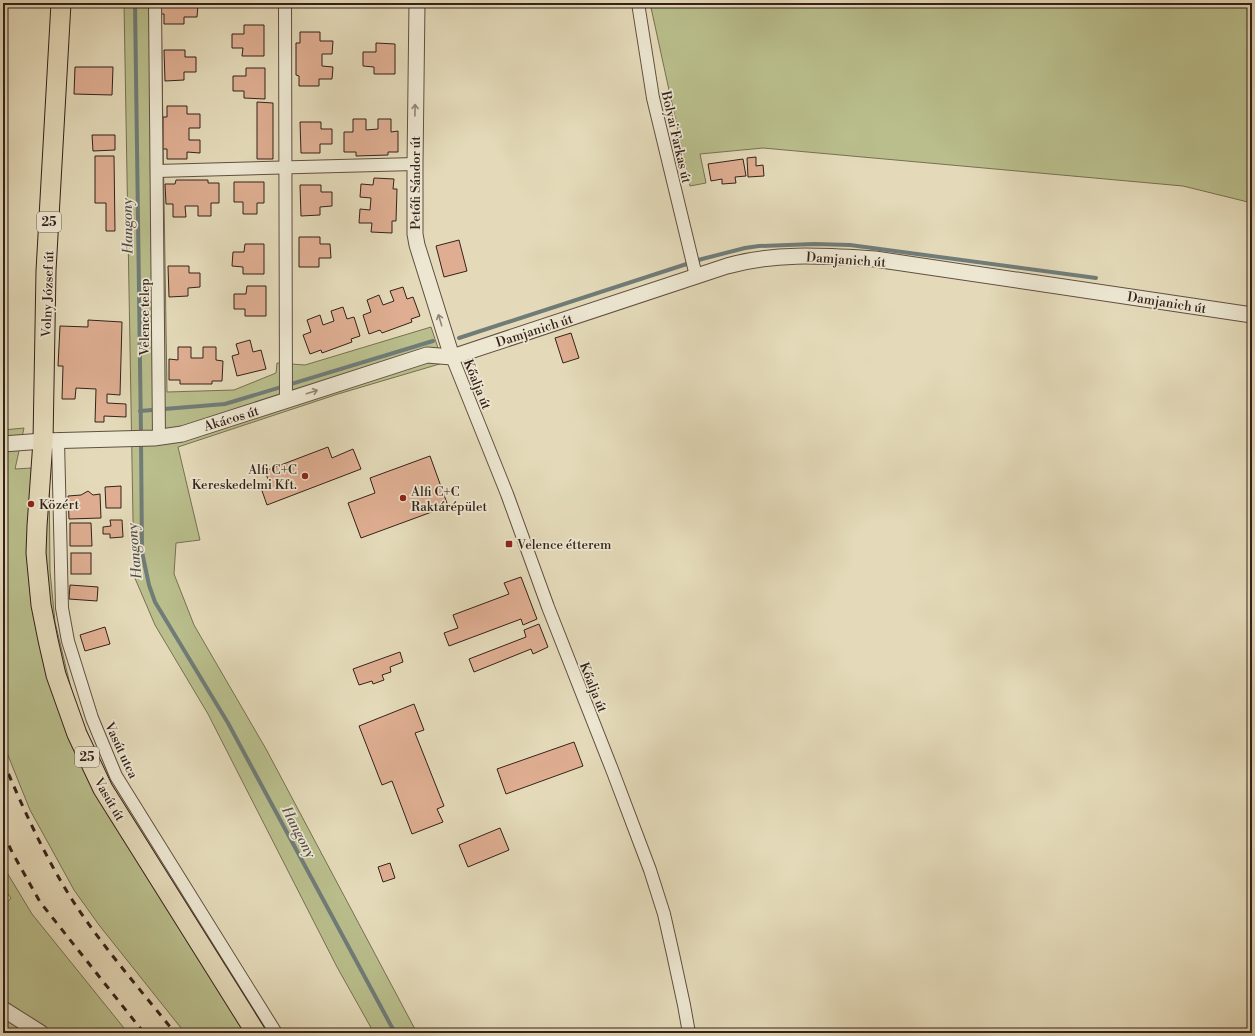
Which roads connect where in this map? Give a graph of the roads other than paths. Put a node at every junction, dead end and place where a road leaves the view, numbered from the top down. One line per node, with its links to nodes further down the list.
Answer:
1 (61, 3): 14 (main road, Volny József út / 25)
2 (156, 3): 8 (street, Velence telep)
3 (285, 3): 7 (street)
4 (417, 3): 6 (street, Petőfi Sándor út, one-way to 4)
5 (638, 3): 9 (street, Bolyai Farkas út)
6 (414, 164): 7 (street); 11 (street, Petőfi Sándor út, one-way to 6)
7 (285, 168): 8 (street); 12 (street)
8 (157, 171): 13 (street, Velence telep)
9 (695, 272): 10 (street, Damjanich út); 11 (street, Damjanich út)
10 (1252, 315)
11 (452, 357): 12 (street, Akácos út, one-way to 11); 20 (street, Kőalja út)
12 (286, 397): 13 (street, Akácos út)
13 (157, 438): 14 (street, Akácos út)
14 (50, 441): 15 (street, Akácos út); 18 (main road, Vasút út / 25); 19 (street, Vasút utca)
15 (3, 444)
16 (3, 1008): 17 (street)
17 (41, 1033)
18 (256, 1033)
19 (276, 1033)
20 (689, 1033)

